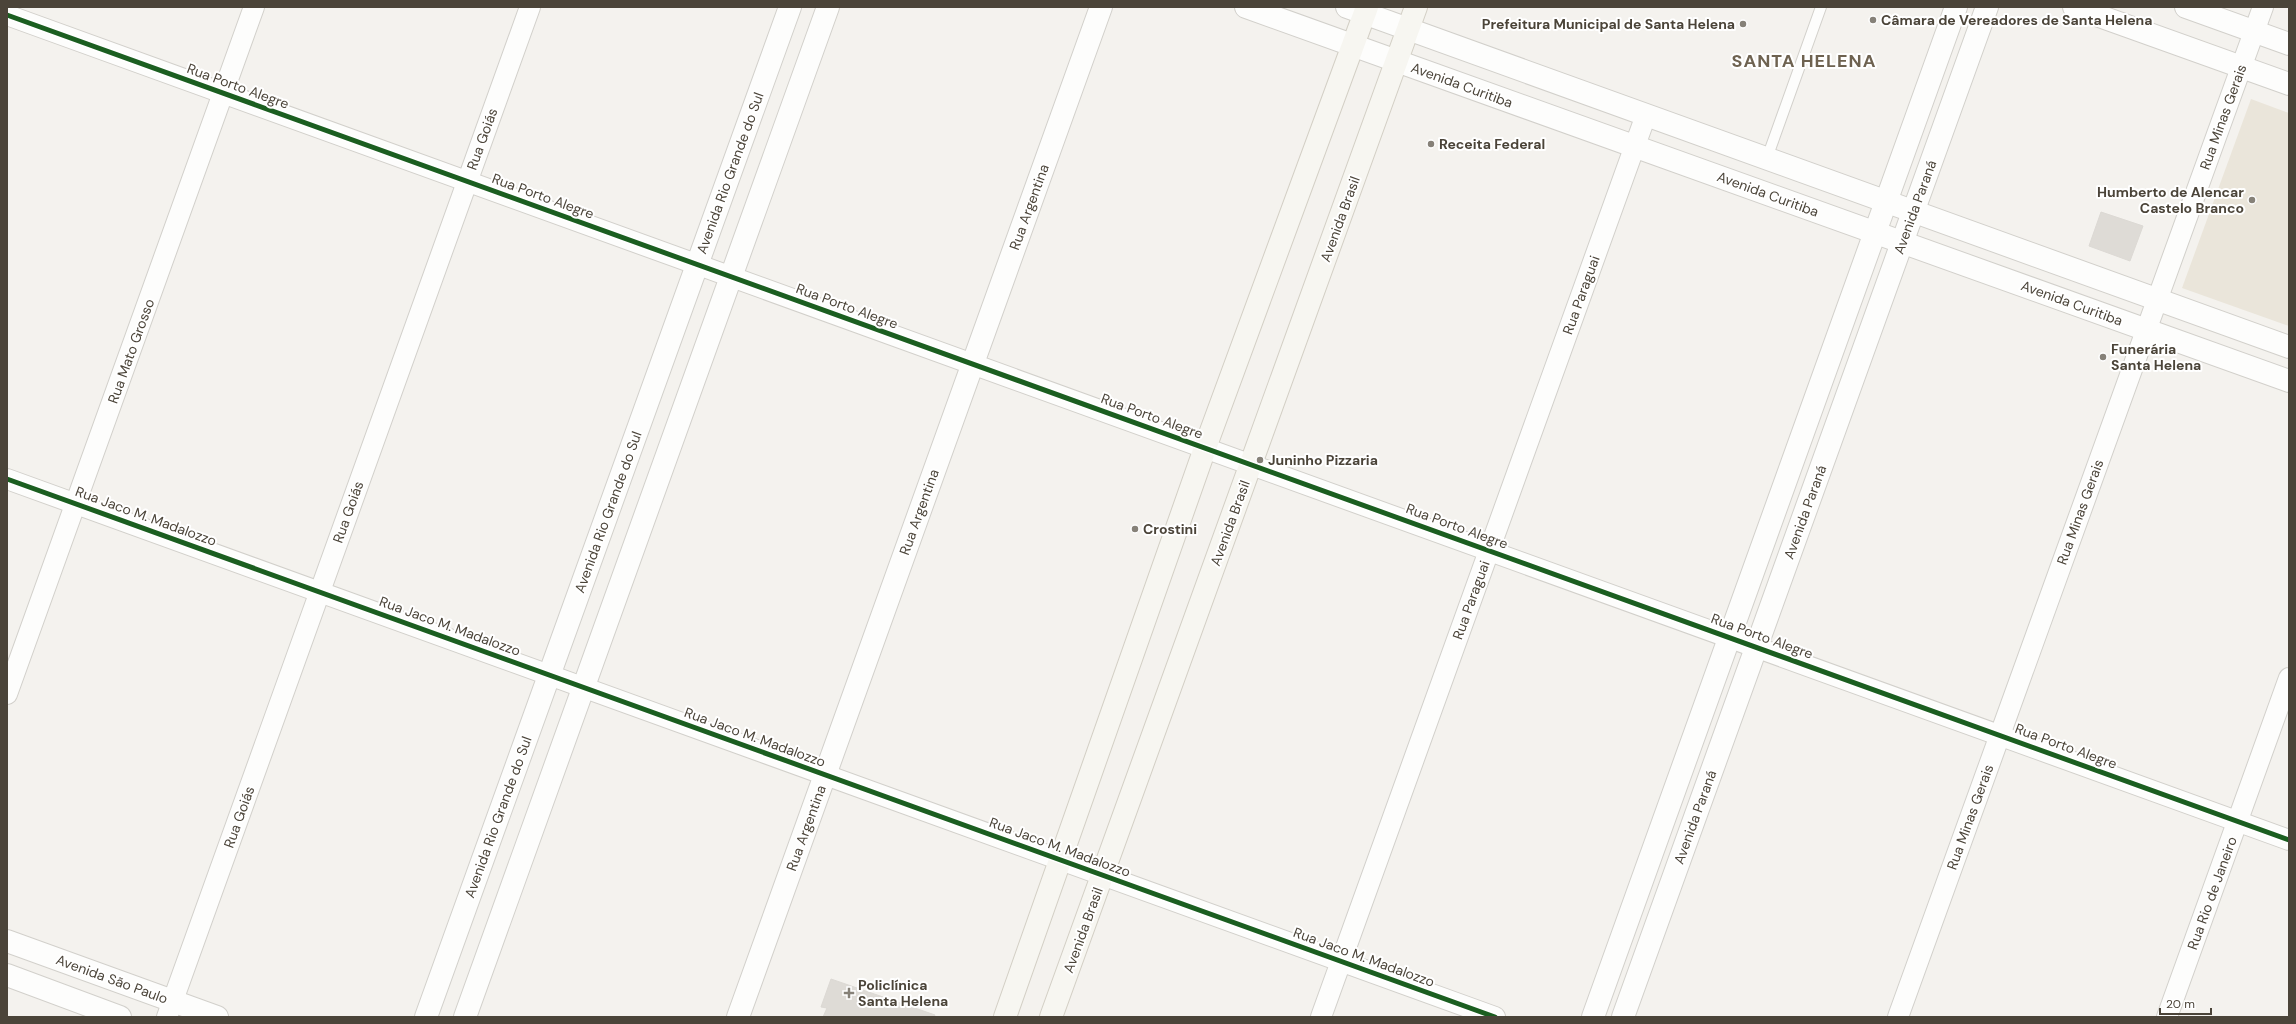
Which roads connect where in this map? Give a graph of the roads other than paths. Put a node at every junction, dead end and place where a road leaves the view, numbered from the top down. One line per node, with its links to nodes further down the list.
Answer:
1 (254, 7): 25 (street, Rua Mato Grosso)
2 (530, 7): 29 (street, Rua Goiás)
3 (790, 7): 34 (street, Avenida Rio Grande do Sul)
4 (828, 7): 35 (street)
5 (1101, 7): 39 (street, Rua Argentina)
6 (1246, 7): 19 (street, Avenida Curitiba)
7 (1416, 7): 16 (main road, Avenida Brasil)
8 (1821, 7): 28 (lane)
9 (1956, 7): 22 (street, Avenida Paraná)
10 (1987, 7): 24 (street, Avenida Paraná)
11 (2074, 7): 21 (street)
12 (2186, 7): 17 (street)
13 (2263, 7): 17 (street, Rua Minas Gerais)
14 (1360, 9): 16 (street); 19 (main road)
15 (7, 15): 25 (street, Rua Porto Alegre)
16 (1408, 29): 20 (main road, Avenida Brasil); 26 (street)
17 (2254, 32): 18 (street); 21 (street, Rua Minas Gerais)
18 (2289, 44)
19 (1353, 45): 20 (street, Avenida Curitiba); 43 (main road)
20 (1397, 61): 27 (street, Avenida Curitiba); 44 (main road, Avenida Brasil)
21 (2241, 67): 23 (street); 36 (street, Rua Minas Gerais)
22 (1931, 76): 24 (street); 30 (street, Avenida Paraná)
23 (2289, 84)
24 (1958, 85): 31 (street, Avenida Paraná)
25 (223, 94): 29 (street, Rua Porto Alegre); 46 (street, Rua Mato Grosso)
26 (1646, 114): 27 (street, Rua Paraguai); 28 (street)
27 (1634, 146): 32 (street, Avenida Curitiba); 47 (street, Rua Paraguai)
28 (1767, 158): 30 (street)
29 (467, 182): 34 (street, Rua Porto Alegre); 48 (street, Rua Goiás)
30 (1886, 201): 31 (street); 32 (street, Avenida Paraná)
31 (1913, 211): 33 (street, Avenida Paraná); 36 (street)
32 (1875, 232): 33 (street, Avenida Curitiba); 40 (street, Avenida Paraná)
33 (1902, 242): 37 (street, Avenida Curitiba); 42 (street, Avenida Paraná)
34 (697, 265): 35 (street, Rua Porto Alegre); 51 (street, Avenida Rio Grande do Sul)
35 (731, 277): 39 (street, Rua Porto Alegre); 53 (street)
36 (2157, 299): 37 (street, Rua Minas Gerais); 38 (street)
37 (2146, 330): 41 (street, Avenida Curitiba); 55 (street, Rua Minas Gerais)
38 (2289, 347)
39 (972, 364): 43 (street, Rua Porto Alegre); 56 (street, Rua Argentina)
40 (1821, 381): 42 (street); 49 (street, Avenida Paraná)
41 (2289, 381)
42 (1848, 391): 50 (street, Avenida Paraná)
43 (1205, 448): 44 (street, Rua Porto Alegre); 59 (main road)
44 (1251, 465): 47 (street, Rua Porto Alegre); 60 (main road, Avenida Brasil)
45 (7, 479): 46 (street, Rua Jaco M. Madalozzo)
46 (76, 504): 48 (street, Rua Jaco M. Madalozzo); 54 (street, Rua Mato Grosso)
47 (1489, 550): 49 (street, Rua Porto Alegre); 62 (street, Rua Paraguai)
48 (320, 592): 51 (street, Rua Jaco M. Madalozzo); 64 (street, Rua Goiás)
49 (1729, 637): 50 (street, Rua Porto Alegre); 74 (street, Avenida Paraná)
50 (1756, 647): 55 (street, Rua Porto Alegre); 75 (street, Avenida Paraná)
51 (549, 675): 53 (street, Rua Jaco M. Madalozzo); 67 (street, Avenida Rio Grande do Sul)
52 (2289, 678): 57 (street, Rua Rio de Janeiro)
53 (584, 687): 56 (street, Rua Jaco M. Madalozzo); 68 (street)
54 (7, 694)
55 (2000, 735): 57 (street, Rua Porto Alegre); 76 (street, Rua Minas Gerais)
56 (825, 775): 59 (street, Rua Jaco M. Madalozzo); 69 (street, Rua Argentina)
57 (2238, 821): 58 (street, Rua Porto Alegre); 77 (street, Rua Rio de Janeiro)
58 (2289, 840)
59 (1060, 860): 60 (street, Rua Jaco M. Madalozzo); 70 (main road)
60 (1102, 875): 62 (street, Rua Jaco M. Madalozzo); 71 (main road, Avenida Brasil)
61 (7, 941): 64 (street, Avenida São Paulo)
62 (1341, 961): 72 (street, Rua Paraguai); 73 (street, Rua Jaco M. Madalozzo)
63 (7, 975): 65 (street)
64 (170, 1009): 66 (street, Avenida São Paulo)
65 (120, 1017)
66 (217, 1017)
67 (426, 1017)
68 (465, 1017)
69 (738, 1017)
70 (1005, 1017)
71 (1051, 1017)
72 (1320, 1017)
73 (1495, 1017)
74 (1592, 1017)
75 (1623, 1017)
76 (1898, 1017)
77 (2167, 1017)

